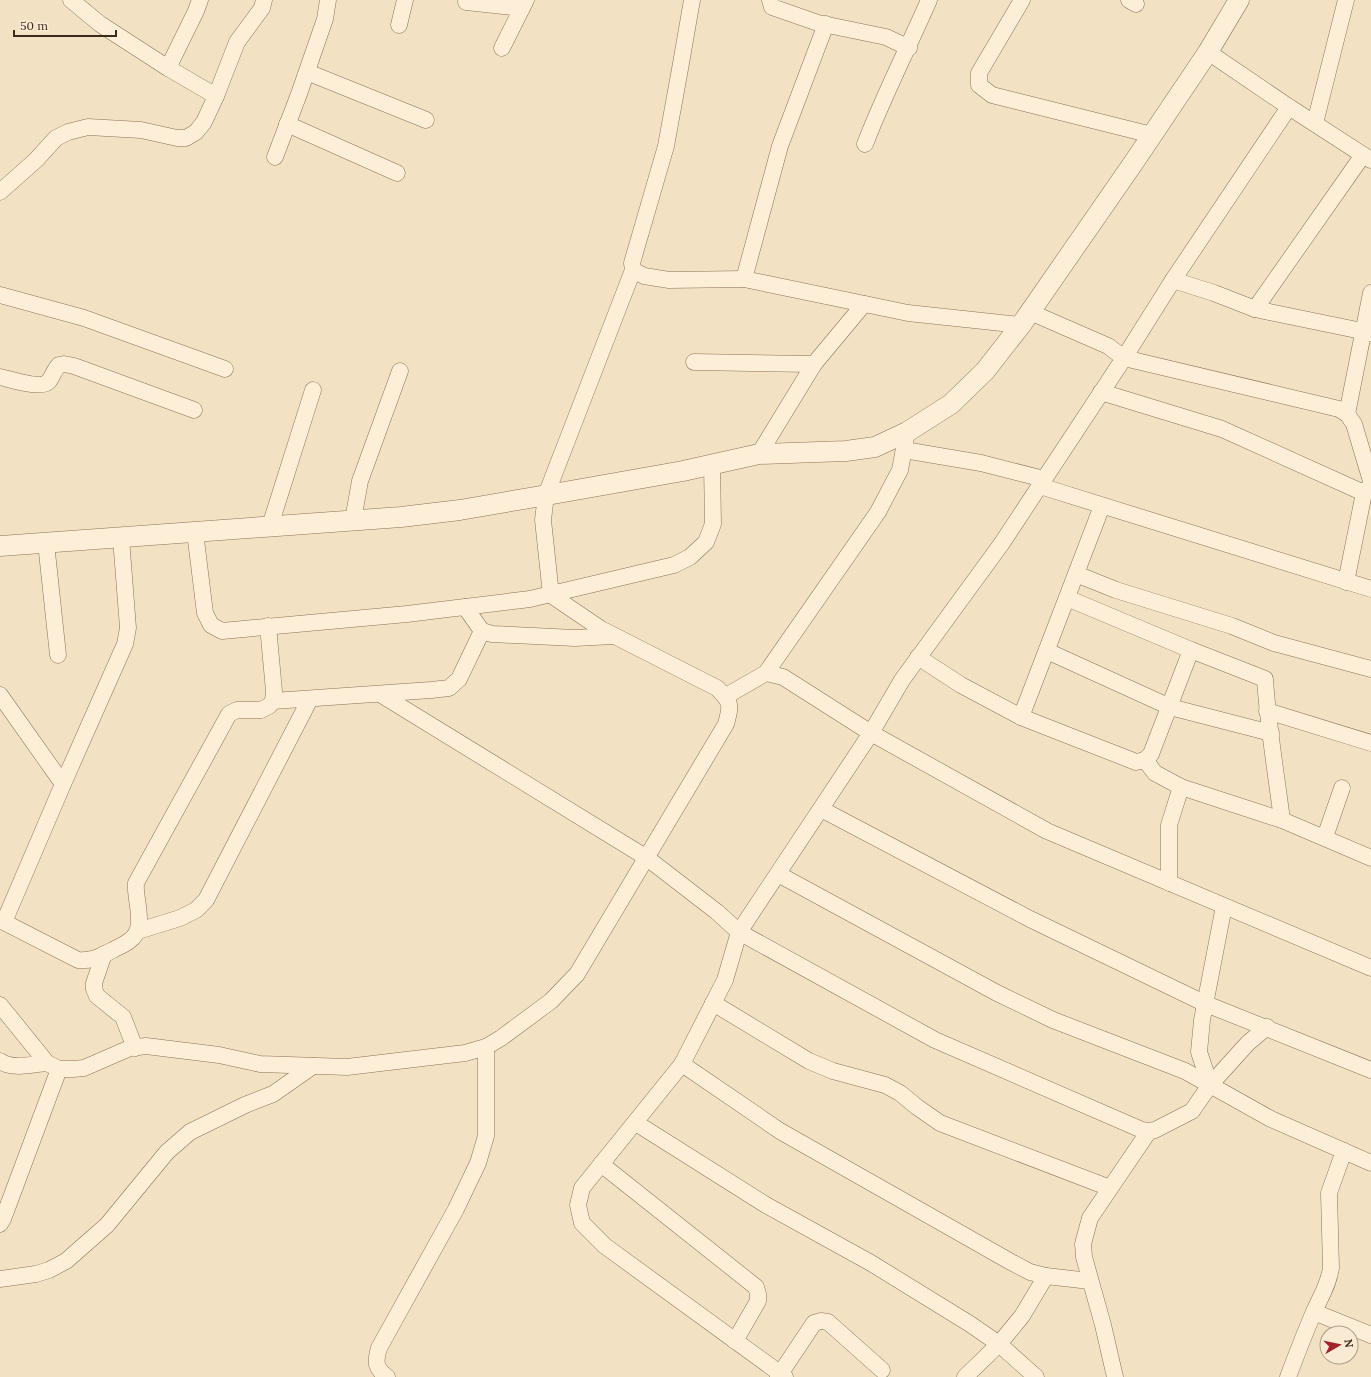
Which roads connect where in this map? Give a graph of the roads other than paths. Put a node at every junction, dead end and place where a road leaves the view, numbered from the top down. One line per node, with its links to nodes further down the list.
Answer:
1 (71, 0): 19 (street)
2 (264, 0): 21 (street)
3 (328, 0): 20 (street)
4 (405, 0): 15 (street)
5 (692, 0): 32 (street)
6 (770, 0): 14 (street)
7 (929, 0): 17 (street)
8 (1022, 0): 26 (street)
9 (1239, 0): 18 (street)
10 (1346, 0): 24 (street)
11 (197, 1): 19 (street)
12 (466, 2): 13 (street)
13 (524, 4): 16 (street)
14 (826, 24): 17 (street); 33 (street)
15 (399, 25)
16 (502, 48)
17 (909, 48): 27 (street)
18 (1208, 52): 22 (street); 26 (street)
19 (168, 68): 21 (street)
20 (307, 72): 23 (street); 25 (street)
21 (216, 96): 31 (street)
22 (1289, 107): 24 (street); 34 (street)
23 (426, 120)
24 (1315, 123): 29 (street)
25 (287, 124): 28 (street); 30 (street)
26 (1152, 135): 39 (street)
27 (865, 144)
28 (275, 157)
29 (1367, 157): 38 (street)
30 (397, 173)
31 (0, 192)
32 (633, 270): 33 (street); 56 (street)
33 (744, 279): 37 (street)
34 (1173, 280): 38 (street); 41 (street)
35 (1371, 293): 40 (street)
36 (0, 295): 44 (street)
37 (864, 304): 39 (street); 43 (street)
38 (1255, 309): 40 (street)
39 (1026, 318): 41 (street); 51 (street)
40 (1367, 332): 50 (street)
41 (1124, 358): 48 (street); 50 (street)
42 (694, 362): 43 (street)
43 (814, 364): 52 (street)
44 (225, 369)
45 (400, 371): 58 (street)
46 (0, 377): 49 (street)
47 (313, 390): 59 (street)
48 (1102, 392): 54 (street); 55 (street)
49 (194, 410)
50 (1347, 414): 55 (street)
51 (905, 441): 52 (street); 54 (street); 78 (street)
52 (759, 454): 53 (street)
53 (712, 464): 56 (street); 67 (street)
54 (1042, 482): 57 (street); 76 (street)
55 (1369, 486): 65 (street)
56 (546, 495): 58 (street); 67 (street)
57 (1102, 506): 64 (street); 65 (street)
58 (353, 520): 59 (street)
59 (270, 526): 60 (street)
60 (195, 532): 61 (street); 70 (street)
61 (120, 538): 62 (street); 91 (street)
62 (46, 543): 63 (street); 75 (street)
63 (0, 546)
64 (1076, 574): 68 (street); 77 (street)
65 (1346, 582): 66 (street)
66 (1371, 589)
67 (551, 595): 69 (street); 72 (street)
68 (1067, 598): 73 (street); 74 (street)
69 (464, 607): 70 (street); 71 (street)
70 (268, 626): 83 (street)
71 (482, 631): 72 (street); 79 (street)
72 (613, 636): 81 (street)
73 (1191, 650): 84 (street); 85 (street)
74 (1047, 651): 84 (street); 86 (street)
75 (58, 655)
76 (918, 657): 86 (street); 88 (street)
77 (1371, 669)
78 (766, 673): 81 (street); 88 (street)
79 (380, 694): 82 (street); 97 (street)
80 (0, 695): 91 (street)
81 (726, 696): 97 (street)
82 (310, 699): 83 (street); 103 (street)
83 (273, 701): 103 (street)
84 (1170, 708): 87 (street); 90 (street)
85 (1267, 711): 87 (street); 89 (street)
86 (1021, 717): 90 (street)
87 (1271, 733): 95 (street)
88 (871, 734): 94 (street); 100 (street)
89 (1371, 742)
90 (1145, 760): 92 (street)
91 (63, 784): 102 (street)
92 (1181, 786): 95 (street); 100 (street)
93 (1342, 788): 96 (street)
94 (821, 809): 99 (street); 108 (street)
95 (1282, 820): 96 (street)
96 (1324, 837): 98 (street)
97 (647, 858): 104 (street); 111 (street)
98 (1371, 858)
99 (778, 874): 104 (street); 118 (street)
100 (1169, 883): 101 (street)
101 (1224, 906): 106 (street); 108 (street)
102 (2, 921): 105 (street)
103 (138, 931): 105 (street)
104 (739, 932): 107 (street); 120 (street)
105 (104, 954): 112 (street)
106 (1371, 968)
107 (713, 1004): 114 (street); 124 (street)
108 (1206, 1004): 110 (street); 118 (street)
109 (0, 1005): 115 (street)
110 (1267, 1027): 117 (street); 118 (street)
111 (486, 1047): 116 (street); 135 (street)
112 (135, 1048): 115 (street); 116 (street)
113 (0, 1061): 115 (street)
114 (682, 1064): 119 (street); 126 (street)
115 (53, 1066): 125 (street)
116 (313, 1066): 127 (street)
117 (1371, 1070)
118 (1210, 1085): 120 (street); 121 (street)
119 (636, 1123): 123 (street); 132 (street)
120 (1150, 1131): 124 (street)
121 (1344, 1151): 122 (street); 129 (street)
122 (1371, 1163)
123 (601, 1164): 131 (street); 131 (street)
124 (1110, 1188): 128 (street)
125 (0, 1224)
126 (1046, 1276): 128 (street); 132 (street)
127 (0, 1280)
128 (1090, 1281): 138 (street)
129 (1314, 1312): 130 (street); 139 (street)
130 (1371, 1335)
131 (735, 1341): 134 (street)
132 (999, 1344): 136 (street); 137 (street)
133 (882, 1370): 134 (street)
134 (781, 1376)
135 (387, 1377)
136 (965, 1377)
137 (1036, 1377)
138 (1115, 1377)
139 (1288, 1377)

